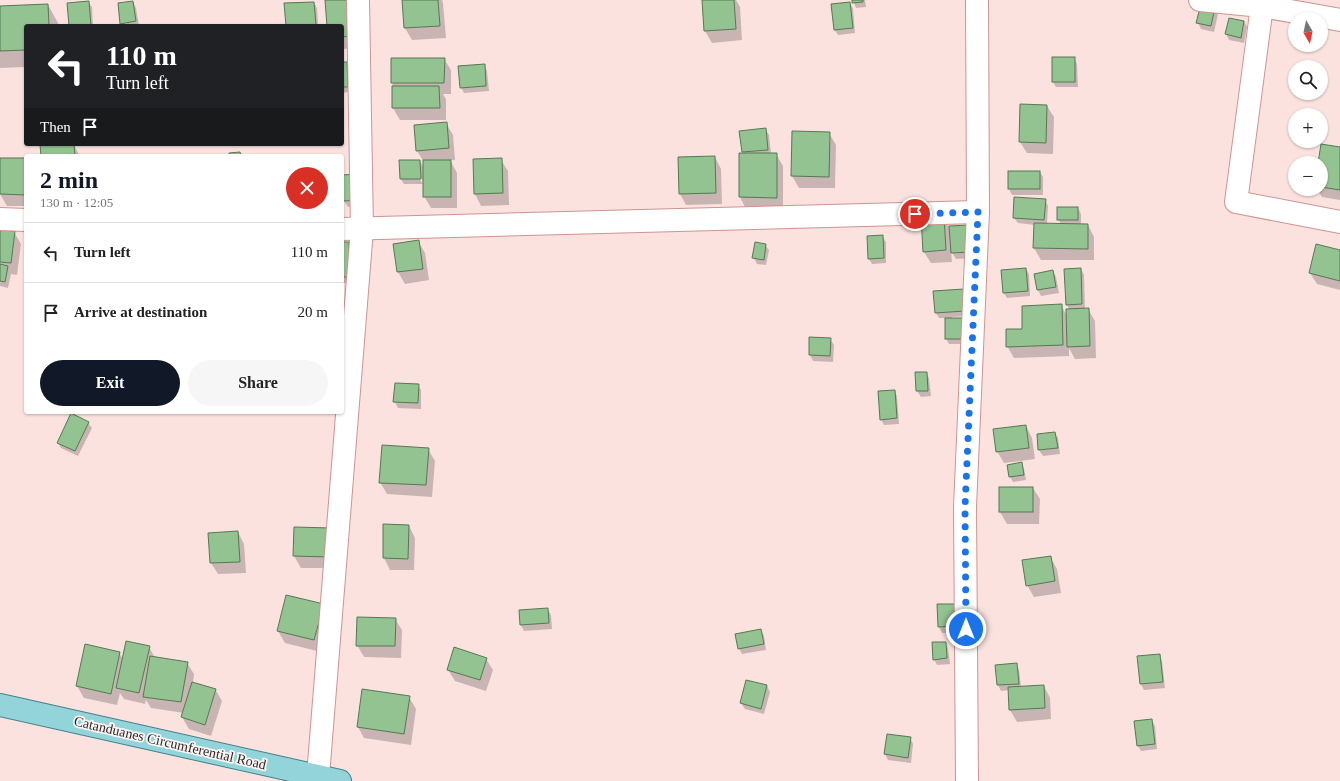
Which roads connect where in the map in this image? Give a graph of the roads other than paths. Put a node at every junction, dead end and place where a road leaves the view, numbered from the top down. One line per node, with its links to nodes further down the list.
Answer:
1 (358, 0): 10 (street)
2 (977, 0): 6 (street)
3 (1200, 0): 4 (street)
4 (1262, 6): 5 (street); 9 (street)
5 (1340, 20)
6 (978, 212): 10 (street); 16 (street)
7 (0, 220): 8 (street)
8 (24, 220)
9 (1340, 222)
10 (352, 229): 11 (street)
11 (344, 358)
12 (341, 414): 14 (street)
13 (0, 705): 14 (main road, Catanduanes Circumferential Road)
14 (318, 776): 15 (main road, Catanduanes Circumferential Road)
15 (340, 781)
16 (967, 781)

